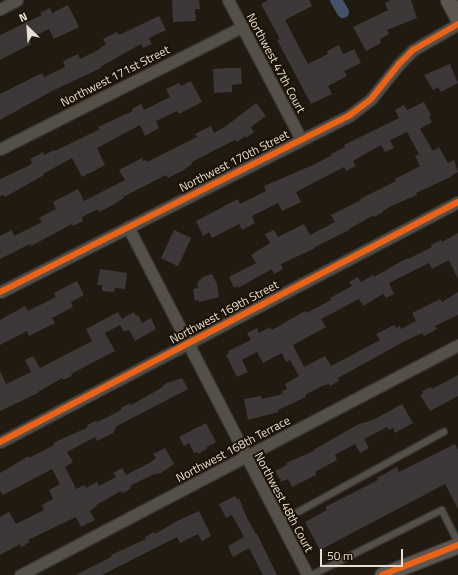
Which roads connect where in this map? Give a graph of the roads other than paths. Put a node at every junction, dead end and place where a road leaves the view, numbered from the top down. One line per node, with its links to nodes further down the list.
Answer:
1 (17, 0): 4 (street)
2 (228, 0): 7 (street, Northwest 47th Court)
3 (448, 0): 5 (street)
4 (0, 9)
5 (458, 19)
6 (458, 24): 8 (street, Northwest 170th Street)
7 (242, 27): 8 (street, Northwest 47th Court); 9 (street, Northwest 171st Street)
8 (301, 139): 11 (street, Northwest 170th Street)
9 (0, 149)
10 (458, 202): 13 (street, Northwest 169th Street)
11 (128, 227): 12 (street, Northwest 170th Street); 13 (street, Northwest 48th Court)
12 (0, 292)
13 (187, 344): 16 (street, Northwest 169th Street); 17 (street, Northwest 48th Court)
14 (458, 345): 17 (street, Northwest 168th Terrace)
15 (444, 432): 18 (lane)
16 (0, 442)
17 (246, 457): 18 (street, Northwest 48th Court); 20 (street, Northwest 168th Terrace)
18 (280, 522): 21 (street, Northwest 48th Court)
19 (458, 544): 22 (lane); 23 (street)
20 (20, 575)
21 (308, 575)
22 (312, 575)
23 (382, 575)

